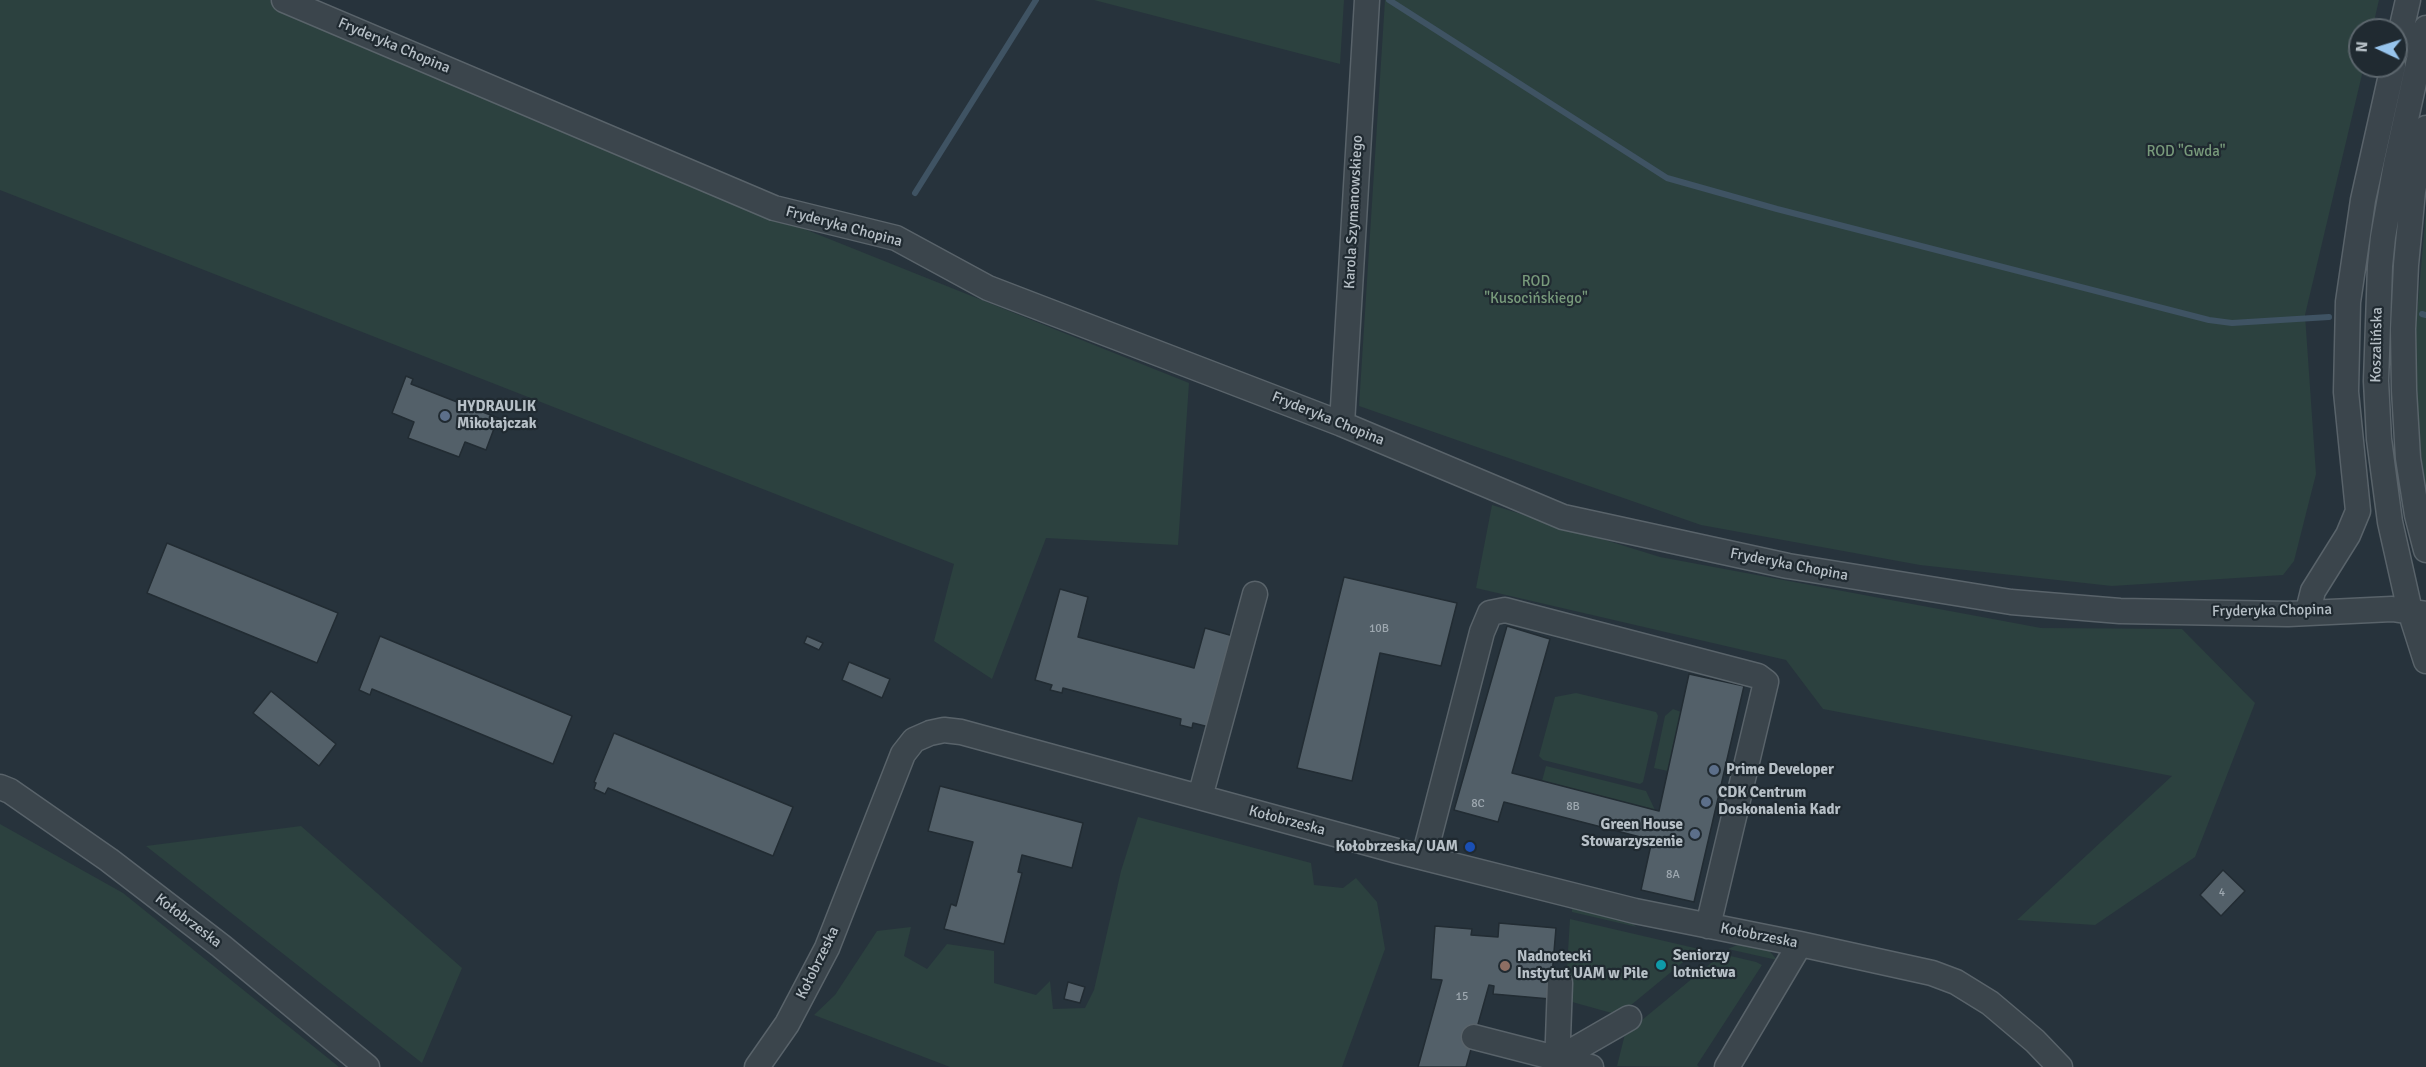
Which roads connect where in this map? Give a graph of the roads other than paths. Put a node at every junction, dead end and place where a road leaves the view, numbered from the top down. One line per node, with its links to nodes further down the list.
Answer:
1 (284, 0): 8 (street, Fryderyka Chopina)
2 (1367, 0): 8 (street, Karola Szymanowskiego)
3 (2408, 0): 4 (street)
4 (2404, 18)
5 (2426, 28): 12 (street, Koszalińska)
6 (2389, 78): 11 (street)
7 (2426, 128): 9 (street)
8 (1342, 424): 11 (street, Fryderyka Chopina)
9 (2426, 550)
10 (1255, 594): 15 (street)
11 (2308, 611): 12 (street, Fryderyka Chopina)
12 (2418, 613): 13 (street, Koszalińska)
13 (2426, 661)
14 (0, 787): 23 (street, Kołobrzeska)
15 (1200, 797): 16 (street, Kołobrzeska); 24 (street, Kołobrzeska)
16 (1424, 857): 17 (street, Kołobrzeska); 17 (street)
17 (1708, 926): 18 (street, Kołobrzeska)
18 (1800, 944): 26 (street); 27 (street, Kołobrzeska)
19 (1560, 983): 22 (street)
20 (1629, 1018): 22 (street)
21 (1474, 1037): 22 (street)
22 (1558, 1063): 25 (street)
23 (367, 1067)
24 (757, 1067)
25 (1591, 1067)
26 (1726, 1067)
27 (2060, 1067)

